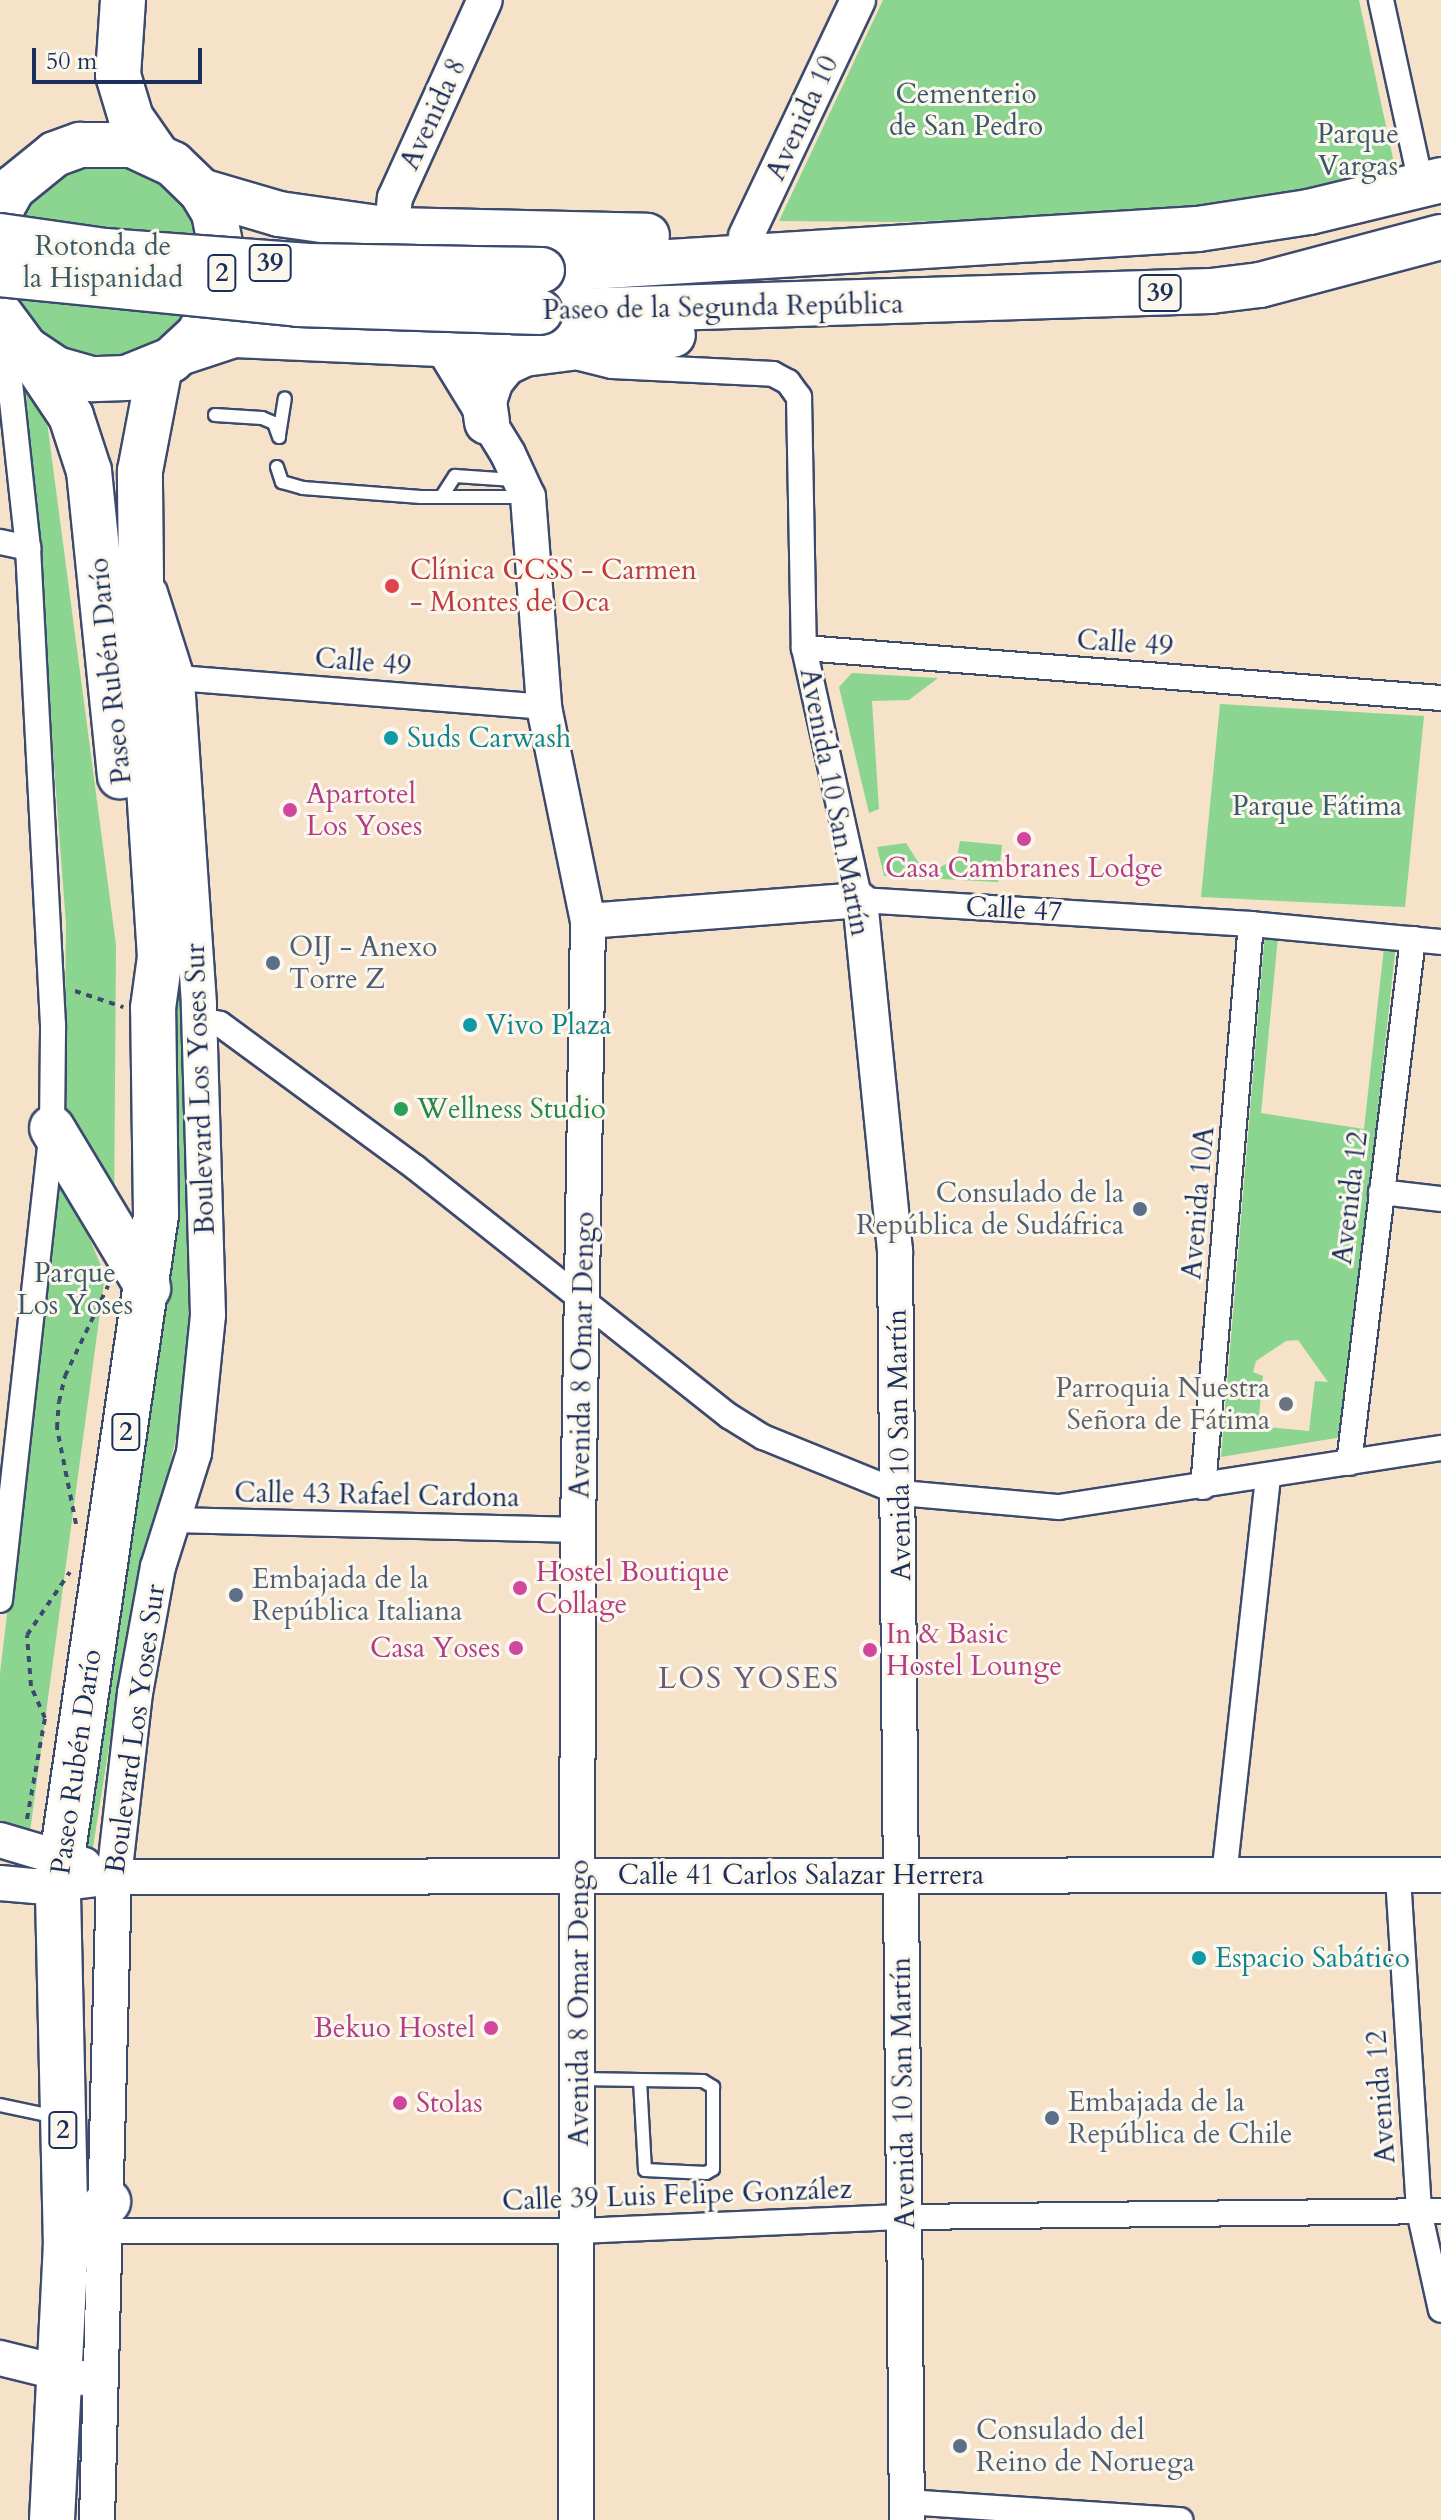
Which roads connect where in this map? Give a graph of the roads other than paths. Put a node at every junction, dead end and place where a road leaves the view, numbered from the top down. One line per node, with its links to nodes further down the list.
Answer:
1 (123, 0): 5 (highway, 2)
2 (485, 0): 11 (street, Avenida 8)
3 (858, 0): 13 (street, Avenida 10)
4 (1381, 0): 8 (street)
5 (118, 75): 6 (highway, 2); 7 (highway, 2)
6 (156, 154): 7 (highway, 2); 9 (highway, 2)
7 (30, 159): 10 (highway, 2)
8 (1431, 182): 15 (highway, Paseo de la Segunda República / 39)
9 (201, 191): 11 (highway); 20 (highway, 2)
10 (0, 211)
11 (392, 230): 13 (highway); 19 (street, Avenida 8 Omar Dengo)
12 (0, 236): 17 (highway, Paseo de la Segunda República / 39, bridge)
13 (746, 236): 15 (highway)
14 (1441, 237): 17 (highway, Paseo de la Segunda República / 39)
15 (969, 246): 17 (highway, Paseo de la Segunda República / 39)
16 (0, 274): 17 (highway, Paseo de la Segunda República / 39, bridge)
17 (542, 310): 19 (highway); 23 (highway); 30 (street, Avenida 10 San Martín)
18 (9, 327): 20 (highway); 28 (street); 39 (highway, Paseo Rubén Darío / 2)
19 (437, 345): 20 (highway); 23 (street, Avenida 8 Omar Dengo)
20 (171, 359): 29 (highway, Paseo Rubén Darío / 2)
21 (285, 398): 22 (lane)
22 (215, 415)
23 (487, 422): 25 (street, Avenida 8 Omar Dengo)
24 (277, 467): 26 (lane)
25 (525, 489): 26 (lane); 26 (lane); 33 (street, Avenida 8 Omar Dengo)
26 (442, 496)
27 (0, 542): 28 (street)
28 (28, 548): 41 (street)
29 (141, 566): 31 (street, Boulevard Los Yoses Sur); 39 (highway, Paseo Rubén Darío / 2)
30 (804, 648): 32 (street, Calle 49); 34 (street, Avenida 10 San Martín)
31 (177, 678): 33 (street, Calle 49); 40 (street, Boulevard Los Yoses Sur)
32 (1441, 698)
33 (544, 707): 35 (street, Avenida 8 Omar Dengo)
34 (860, 900): 35 (street, Calle 47); 36 (street, Calle 47); 50 (street, Avenida 10 San Martín)
35 (588, 921): 45 (street, Avenida 8 Omar Dengo)
36 (1251, 924): 37 (street, Calle 47); 49 (street, Avenida 10A)
37 (1413, 939): 38 (street, Calle 47); 42 (street, Avenida 12)
38 (1441, 942)
39 (153, 1008): 44 (highway, Paseo Rubén Darío / 2)
40 (200, 1020): 45 (street); 51 (street, Boulevard Los Yoses Sur)
41 (52, 1128): 44 (highway); 53 (street)
42 (1381, 1192): 43 (street); 47 (street, Avenida 12)
43 (1441, 1199)
44 (148, 1288): 55 (highway, Paseo Rubén Darío / 2)
45 (585, 1299): 50 (street); 52 (street, Avenida 8 Omar Dengo)
46 (1441, 1448): 47 (street)
47 (1349, 1463): 48 (street)
48 (1268, 1477): 49 (street); 59 (street)
49 (1203, 1487): 50 (street)
50 (901, 1493): 56 (street, Avenida 10 San Martín)
51 (174, 1520): 52 (street, Calle 43 Rafael Cardona); 60 (street, Boulevard Los Yoses Sur)
52 (578, 1530): 57 (street, Avenida 8 Omar Dengo)
53 (0, 1600)
54 (0, 1840): 55 (street)
55 (60, 1870): 60 (street); 62 (street); 66 (highway, Paseo Rubén Darío / 2)
56 (898, 1873): 57 (street, Calle 41 Carlos Salazar Herrera); 59 (street, Calle 41 Carlos Salazar Herrera); 69 (street, Avenida 10 San Martín)
57 (580, 1875): 60 (street, Calle 41 Carlos Salazar Herrera); 63 (street, Avenida 8 Omar Dengo)
58 (1441, 1875): 61 (street, Calle 41 Carlos Salazar Herrera)
59 (1224, 1876): 61 (street, Calle 41 Carlos Salazar Herrera)
60 (114, 1877): 68 (street, Boulevard Los Yoses Sur)
61 (1398, 1877): 67 (street, Avenida 12)
62 (0, 1883)
63 (579, 2079): 64 (lane); 70 (street, Avenida 8 Omar Dengo)
64 (640, 2080): 64 (lane)
65 (0, 2105): 66 (lane)
66 (63, 2119): 71 (highway, Paseo Rubén Darío / 2)
67 (1430, 2211): 69 (street, Calle 39 Luis Felipe González); 72 (street, Avenida 12)
68 (108, 2217): 70 (street, Calle 39 Luis Felipe González); 71 (highway); 75 (street, Boulevard Los Yoses Sur)
69 (906, 2217): 70 (street, Calle 39 Luis Felipe González); 76 (street, Avenida 10 San Martín)
70 (579, 2231): 79 (street, Avenida 8 Omar Dengo)
71 (66, 2247): 74 (highway, Paseo Rubén Darío / 2)
72 (1441, 2310)
73 (0, 2358): 74 (street)
74 (62, 2376): 75 (street); 77 (highway, Paseo Rubén Darío / 2)
75 (104, 2395): 78 (street, Boulevard Los Yoses Sur)
76 (907, 2511): 80 (street)
77 (52, 2520)
78 (97, 2520)
79 (576, 2520)
80 (1180, 2520)

